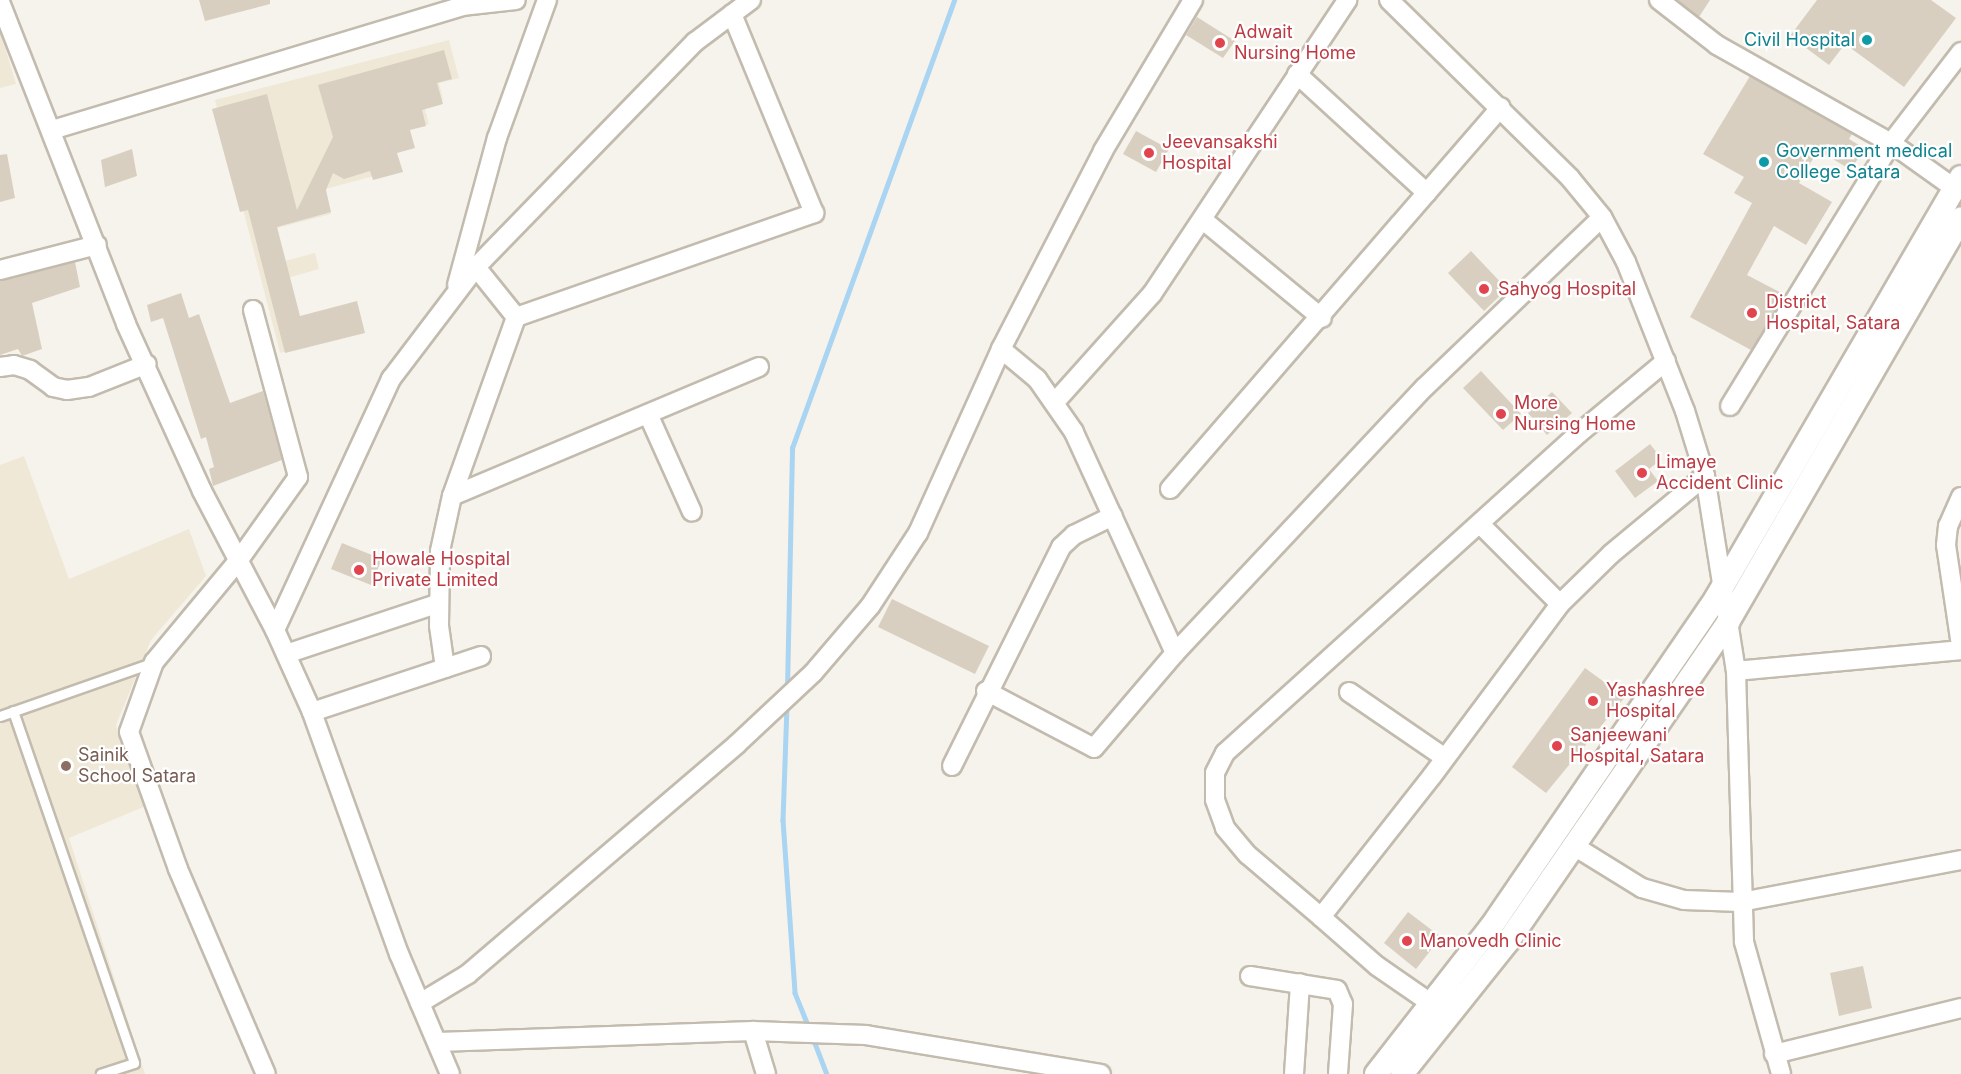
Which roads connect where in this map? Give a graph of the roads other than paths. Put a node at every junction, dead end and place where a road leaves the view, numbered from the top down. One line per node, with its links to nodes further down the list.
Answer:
1 (516, 0): 13 (street)
2 (547, 0): 23 (street)
3 (751, 0): 9 (street)
4 (1193, 0): 27 (street)
5 (1347, 0): 11 (street)
6 (1389, 0): 12 (street)
7 (1659, 0): 14 (street)
8 (0, 2): 13 (street)
9 (732, 14): 21 (street); 25 (street)
10 (1961, 52): 14 (street)
11 (1297, 74): 16 (street); 19 (street)
12 (1501, 107): 16 (street); 17 (street)
13 (52, 130): 20 (street)
14 (1891, 143): 15 (street); 33 (street)
15 (1958, 182): 43 (street)
16 (1427, 193): 26 (street)
17 (1602, 217): 28 (street); 49 (street)
18 (1961, 219): 46 (street)
19 (1203, 220): 26 (street); 32 (street)
20 (97, 245): 22 (street); 29 (street)
21 (476, 267): 23 (street); 25 (street)
22 (0, 270)
23 (454, 296): 47 (street)
24 (254, 310): 42 (street)
25 (516, 317): 37 (street)
26 (1322, 318): 36 (street)
27 (1001, 349): 32 (street); 69 (street)
28 (1666, 361): 35 (street); 41 (street)
29 (147, 364): 30 (street); 42 (street)
30 (0, 367)
31 (759, 367): 34 (street)
32 (1055, 402): 40 (street)
33 (1730, 406)
34 (648, 414): 37 (street); 39 (street)
35 (1705, 476): 43 (street); 45 (street)
36 (1170, 489)
37 (452, 496): 44 (street)
38 (1961, 497): 48 (street)
39 (692, 512)
40 (1113, 516): 49 (street); 55 (street)
41 (1480, 524): 45 (street); 66 (street)
42 (238, 561): 47 (street); 52 (street)
43 (1725, 585): 46 (street); 60 (street)
44 (440, 603): 50 (street); 53 (street)
45 (1560, 604): 61 (street)
46 (1728, 622): 54 (street); 60 (street)
47 (275, 630): 50 (street)
48 (1961, 647): 54 (street)
49 (1175, 653): 55 (street)
50 (286, 654): 58 (street)
51 (481, 656): 53 (street)
52 (154, 662): 57 (lane); 77 (street)
53 (445, 668): 58 (street)
54 (1736, 671): 65 (street)
55 (986, 691): 62 (street)
56 (1349, 692): 61 (street)
57 (13, 711): 59 (lane); 76 (lane)
58 (312, 712): 69 (street)
59 (0, 716)
60 (1626, 750): 63 (street); 70 (street)
61 (1445, 758): 66 (street)
62 (952, 766)
63 (1574, 846): 65 (street); 72 (street)
64 (1961, 860): 65 (street)
65 (1741, 902): 75 (street)
66 (1321, 917): 70 (street)
67 (1251, 976): 68 (street)
68 (1300, 983): 81 (street); 82 (street)
69 (420, 1003): 74 (street)
70 (1429, 1004): 72 (street); 83 (street)
71 (1961, 1008): 75 (street)
72 (1449, 1015): 84 (street)
73 (753, 1031): 74 (street); 79 (street); 80 (street)
74 (438, 1042): 78 (street)
75 (1774, 1054): 85 (street)
76 (101, 1074)
77 (266, 1074)
78 (450, 1074)
79 (766, 1074)
80 (1101, 1074)
81 (1294, 1074)
82 (1338, 1074)
83 (1376, 1074)
84 (1402, 1074)
85 (1781, 1074)

